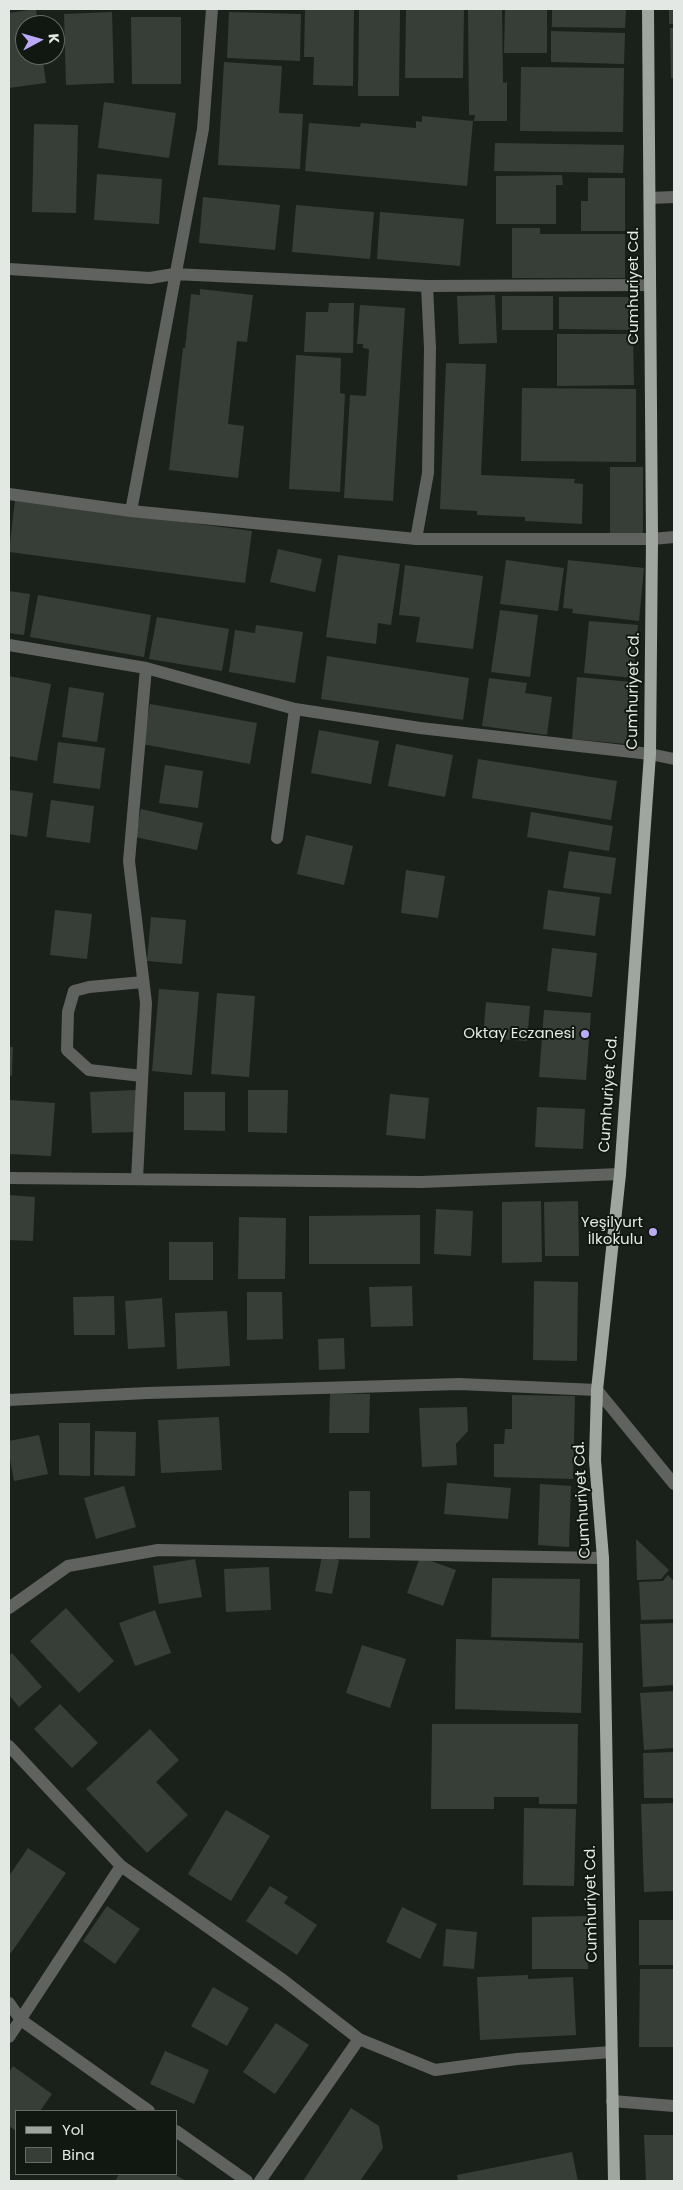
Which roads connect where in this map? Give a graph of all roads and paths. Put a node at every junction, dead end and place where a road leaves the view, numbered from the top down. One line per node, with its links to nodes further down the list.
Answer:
1 (212, 9): 6 (street)
2 (648, 9): 4 (main road, Cumhuriyet Cd.)
3 (674, 197): 4 (street)
4 (650, 198): 7 (main road, Cumhuriyet Cd.)
5 (9, 269): 6 (street)
6 (174, 274): 8 (street); 10 (street)
7 (650, 285): 8 (street); 13 (main road, Cumhuriyet Cd.)
8 (427, 286): 12 (street)
9 (9, 494): 10 (street)
10 (131, 511): 12 (street)
11 (674, 537): 13 (street)
12 (416, 539): 13 (street)
13 (652, 539): 17 (main road, Cumhuriyet Cd.)
14 (9, 645): 15 (street)
15 (146, 668): 16 (street); 20 (street)
16 (295, 710): 17 (street); 19 (street)
17 (650, 754): 18 (street); 22 (main road, Cumhuriyet Cd.)
18 (674, 759)
19 (277, 838)
20 (143, 982): 21 (street); 21 (street)
21 (142, 1076): 24 (street)
22 (620, 1174): 24 (street); 25 (main road, Cumhuriyet Cd.)
23 (9, 1178): 24 (street)
24 (137, 1179)
25 (598, 1390): 26 (street); 27 (street); 28 (main road, Cumhuriyet Cd.)
26 (9, 1400)
27 (674, 1484)
28 (603, 1558): 29 (street); 36 (main road, Cumhuriyet Cd.)
29 (9, 1608)
30 (9, 1746): 31 (street)
31 (121, 1866): 33 (street); 35 (street)
32 (9, 2003): 33 (street)
33 (21, 2020): 34 (street); 39 (street)
34 (9, 2037)
35 (360, 2039): 36 (street); 42 (street)
36 (611, 2052): 37 (main road, Cumhuriyet Cd.)
37 (612, 2101): 38 (street); 43 (main road, Cumhuriyet Cd.)
38 (674, 2106)
39 (148, 2110)
40 (178, 2132): 41 (street)
41 (247, 2181)
42 (260, 2181)
43 (614, 2181)

